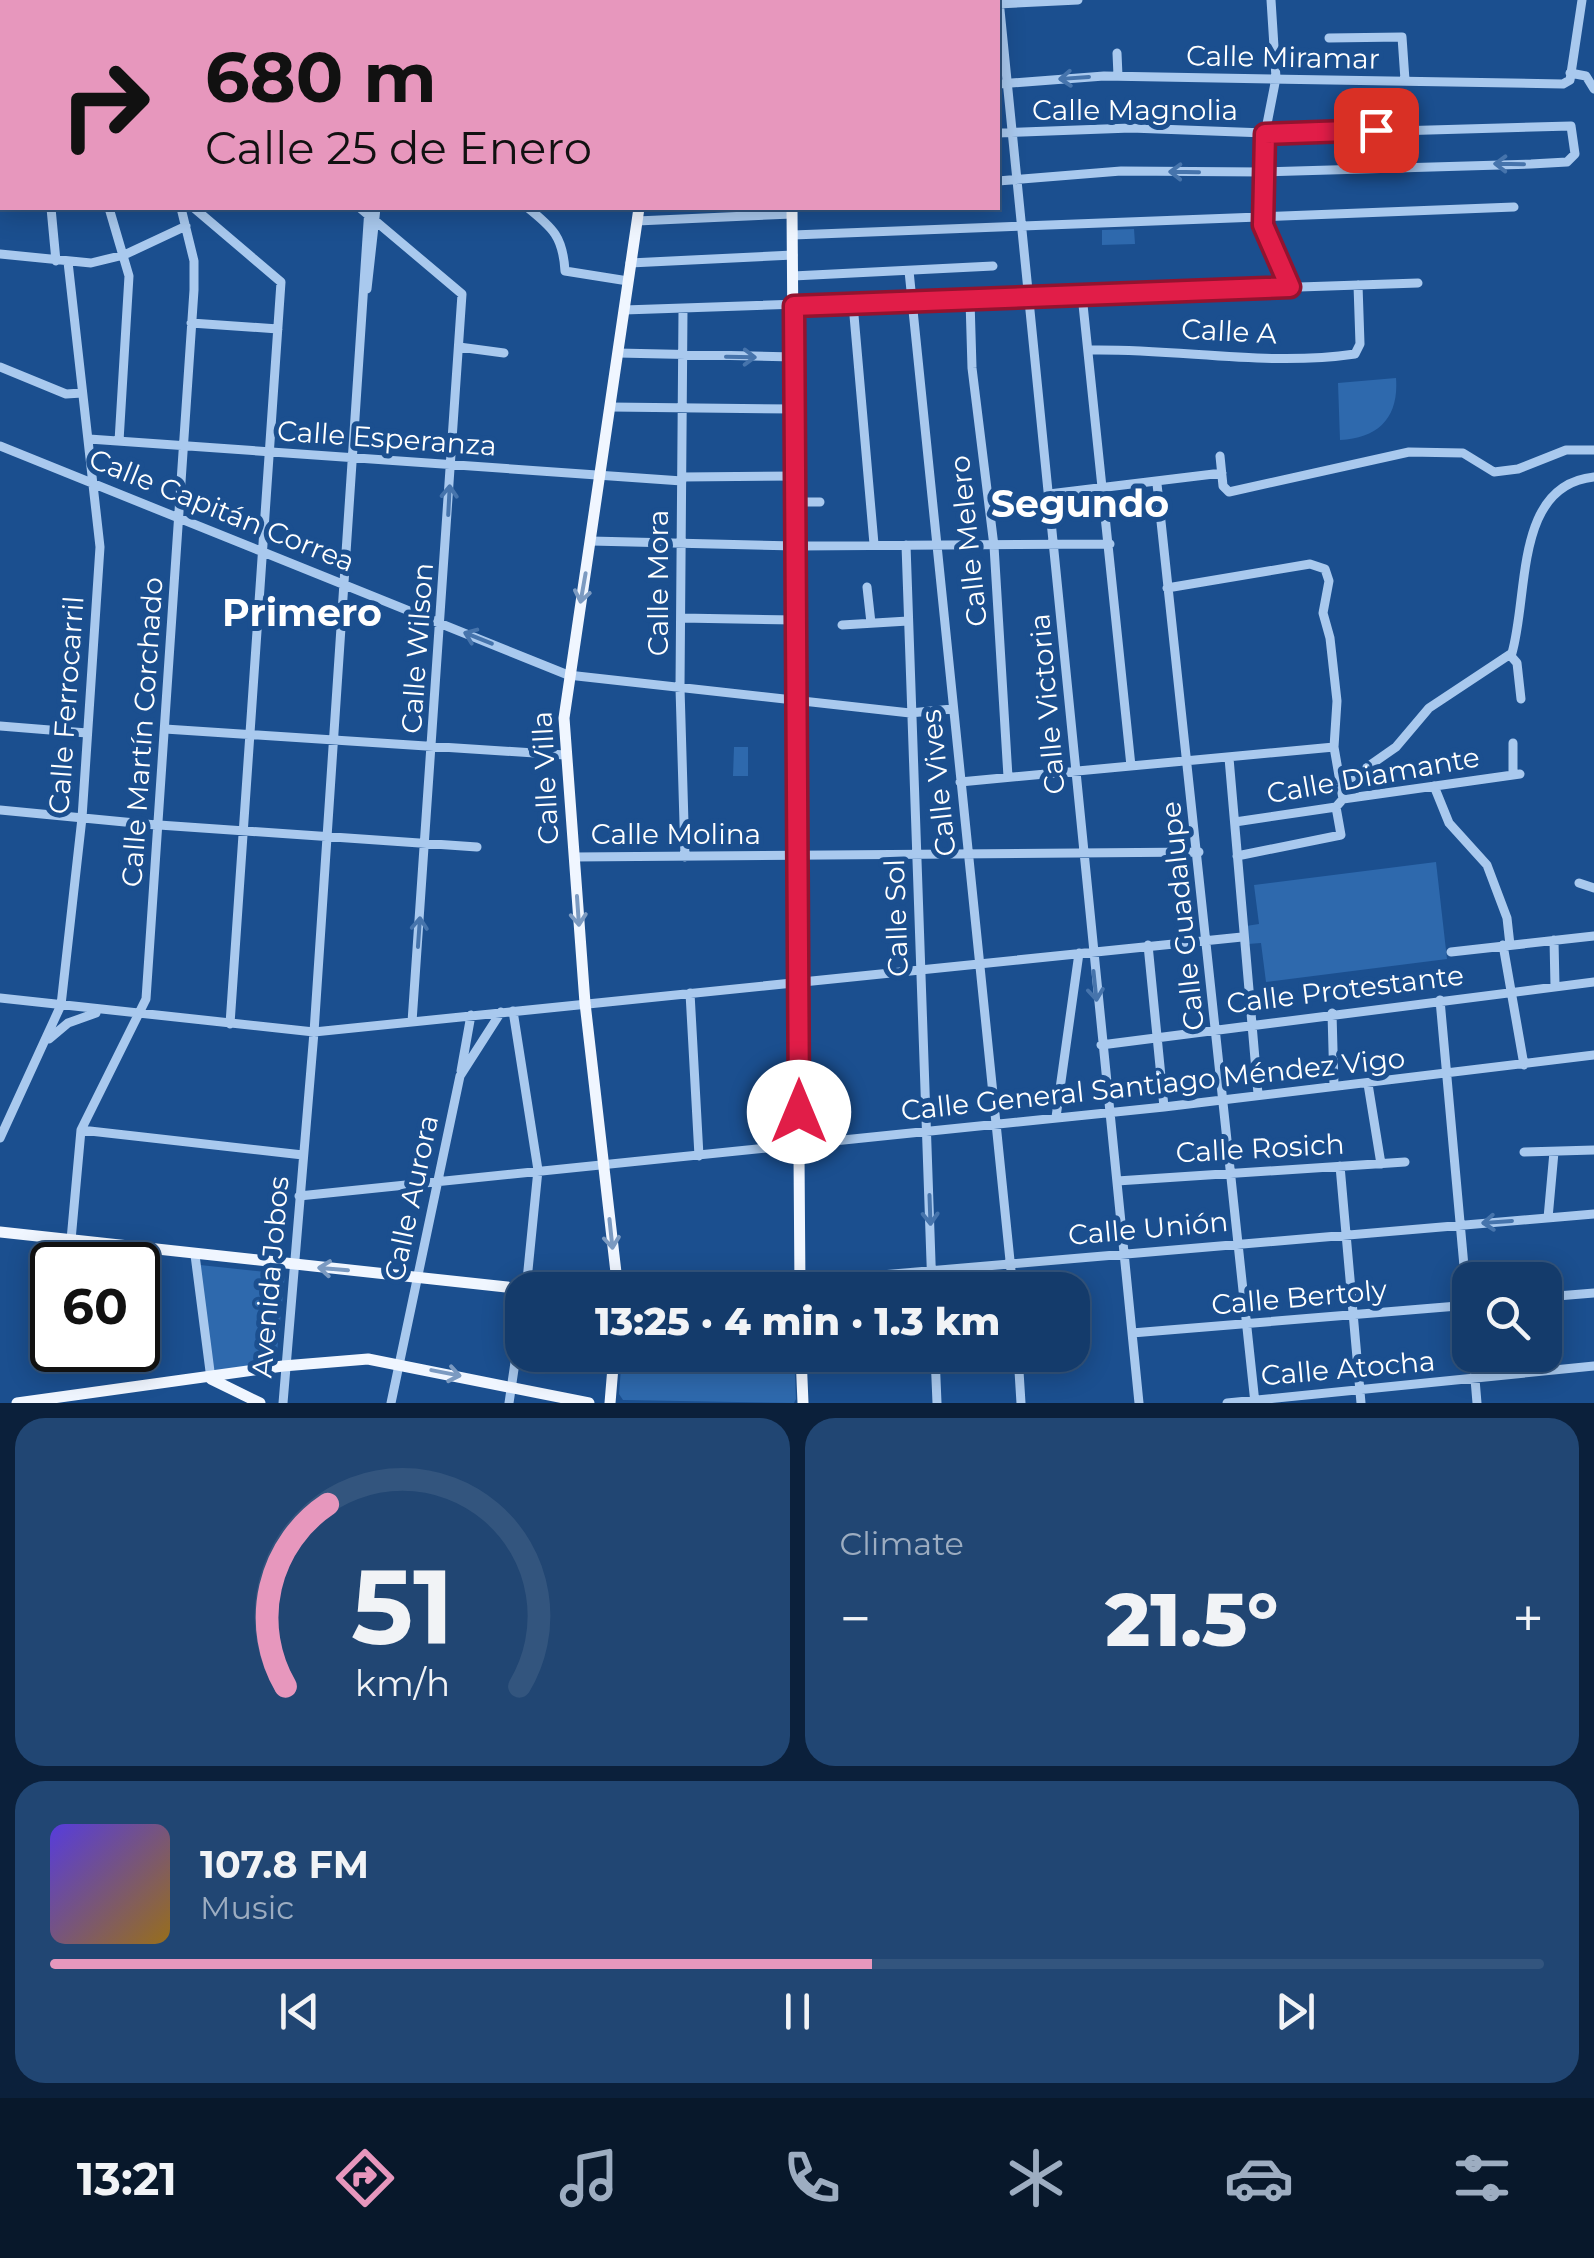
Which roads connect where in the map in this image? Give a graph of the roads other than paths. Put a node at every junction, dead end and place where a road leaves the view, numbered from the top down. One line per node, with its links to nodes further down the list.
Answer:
1 (1078, 0): 4 (street)
2 (1271, 0): 9 (street)
3 (1582, 0): 10 (street)
4 (1000, 3)
5 (1000, 30): 12 (street, Calle Victoria)
6 (1328, 38): 11 (street)
7 (1117, 53): 8 (street)
8 (1118, 76): 9 (street, Calle Miramar); 12 (street, Calle Miramar, one-way to 12)
9 (1276, 78): 11 (street, Calle Miramar); 16 (street)
10 (1569, 78): 11 (street, Calle Miramar); 13 (street)
11 (1404, 80)
12 (1002, 84): 15 (street, Calle Victoria)
13 (1594, 89)
14 (1000, 133): 15 (street, Calle Magnolia)
15 (1012, 133): 16 (street, Calle Magnolia); 18 (street, Calle Victoria)
16 (1265, 134): 17 (street); 17 (street, Calle Magnolia, one-way to 17)
17 (1263, 172): 18 (street, one-way to 18); 29 (street)
18 (1017, 180): 19 (street); 31 (street, Calle Victoria)
19 (1000, 181)
20 (1514, 207): 29 (street)
21 (50, 210): 36 (street)
22 (109, 210): 34 (street)
23 (181, 210): 30 (street, Calle Martín Corchado)
24 (196, 210): 55 (street)
25 (530, 210): 42 (street)
26 (369, 211): 56 (street, Calle Wilson); 74 (street, Avenida Jobos)
27 (792, 211): 28 (street); 32 (main road)
28 (638, 214): 38 (main road, Calle Villa)
29 (1263, 215): 31 (street); 45 (street)
30 (186, 226): 34 (street); 54 (street, Calle Martín Corchado)
31 (1022, 227): 32 (street); 47 (street, Calle Victoria)
32 (793, 234): 35 (main road)
33 (0, 254): 36 (street)
34 (124, 255): 37 (street); 68 (street)
35 (793, 255): 38 (street); 41 (main road)
36 (56, 260): 37 (street)
37 (68, 262): 63 (street, Calle Ferrocarril)
38 (630, 263): 42 (main road, Calle Villa)
39 (993, 266): 40 (street)
40 (909, 271): 41 (street); 49 (street, Calle Vives)
41 (794, 276): 51 (main road)
42 (628, 281): 52 (main road, Calle Villa)
43 (1418, 283): 44 (street)
44 (1358, 285): 45 (street); 57 (street, Calle A)
45 (1290, 287): 46 (street)
46 (1082, 296): 47 (street); 57 (street)
47 (1030, 298): 48 (street); 84 (street, Calle Victoria)
48 (970, 300): 49 (street); 96 (street, Calle Melero)
49 (911, 301): 50 (street); 91 (street, Calle Vives)
50 (852, 304): 51 (street); 90 (street)
51 (794, 306): 53 (street); 61 (main road)
52 (624, 310): 53 (street); 59 (main road, Calle Villa)
53 (683, 310): 60 (street, Calle Mora)
54 (191, 322): 55 (street); 70 (street, Calle Martín Corchado)
55 (278, 329): 72 (street)
56 (458, 348): 58 (street); 75 (street, Calle Wilson)
57 (1089, 350): 83 (street)
58 (504, 353)
59 (618, 353): 60 (street); 64 (main road, Calle Villa)
60 (683, 356): 61 (street, one-way to 61); 66 (street, Calle Mora)
61 (794, 358): 65 (main road)
62 (0, 367): 63 (street)
63 (82, 393): 67 (street, Calle Ferrocarril)
64 (610, 408): 66 (street); 77 (main road, Calle Villa)
65 (794, 409): 66 (street); 78 (main road)
66 (682, 410): 80 (street, Calle Mora)
67 (89, 439): 68 (street, Calle Esperanza); 81 (street, Calle Ferrocarril)
68 (119, 441): 70 (street, Calle Esperanza)
69 (0, 446): 81 (street, Calle Capitán Correa)
70 (183, 446): 72 (street, Calle Esperanza); 87 (street, Calle Martín Corchado)
71 (1594, 450): 76 (street)
72 (269, 452): 74 (street, Calle Esperanza); 97 (street)
73 (1220, 456): 76 (street)
74 (352, 458): 75 (street, Calle Esperanza); 98 (street, Avenida Jobos)
75 (450, 465): 77 (street, Calle Esperanza); 105 (street, Calle Wilson, one-way to 75)
76 (1222, 473): 82 (street)
77 (601, 475): 80 (street, Calle Esperanza); 88 (main road, Calle Villa)
78 (795, 476): 80 (street, Calle Esperanza); 85 (main road)
79 (1594, 476): 107 (street)
80 (682, 479): 89 (street, Calle Mora)
81 (95, 483): 87 (street, Calle Capitán Correa); 116 (street, Calle Ferrocarril)
82 (1157, 484): 83 (street); 100 (street, Calle Guadalupe)
83 (1105, 489): 84 (street); 92 (street)
84 (1049, 494): 94 (street, Calle Victoria)
85 (796, 502): 86 (street); 95 (main road)
86 (820, 502)
87 (178, 518): 97 (street, Calle Capitán Correa); 115 (street, Calle Martín Corchado)
88 (591, 540): 89 (street); 108 (main road, Calle Villa, one-way to 108)
89 (681, 544): 95 (street); 101 (street, Calle Mora)
90 (874, 544): 93 (street); 95 (street)
91 (938, 544): 93 (street); 96 (street); 112 (street, Calle Vives)
92 (1110, 544): 94 (street); 125 (street)
93 (906, 545): 103 (street, Calle Sol)
94 (1054, 545): 96 (street); 126 (street, Calle Victoria)
95 (796, 546): 102 (main road)
96 (994, 546): 127 (street, Calle Melero)
97 (264, 550): 98 (street, Calle Capitán Correa); 117 (street)
98 (346, 584): 105 (street, Calle Capitán Correa); 118 (street, Avenida Jobos)
99 (867, 588): 104 (street)
100 (1166, 588): 121 (street); 124 (street, Calle Guadalupe)
101 (680, 618): 102 (street); 109 (street, Calle Mora)
102 (796, 620): 111 (main road)
103 (908, 621): 104 (street); 113 (street, Calle Sol)
104 (872, 622): 106 (street)
105 (443, 624): 108 (street, Calle Capitán Correa, one-way to 105); 120 (street, Calle Wilson)
106 (842, 625)
107 (1510, 655): 110 (street); 129 (street)
108 (568, 675): 109 (street, Calle Capitán Correa); 122 (main road, Calle Villa)
109 (680, 688): 111 (street, Calle Capitán Correa); 147 (street, Calle Mora)
110 (1521, 699)
111 (797, 702): 113 (street, Calle Capitán Correa); 144 (main road)
112 (952, 708): 113 (street, Calle Capitán Correa); 128 (street, Calle Vives)
113 (910, 714): 141 (street, Calle Sol)
114 (0, 726): 116 (street)
115 (165, 729): 117 (street); 135 (street, Calle Martín Corchado)
116 (87, 733): 133 (street, Calle Ferrocarril)
117 (250, 735): 118 (street); 136 (street)
118 (335, 741): 120 (street); 137 (street, Avenida Jobos)
119 (1513, 743): 130 (street, Calle Diamante)
120 (433, 747): 122 (street); 138 (street, Calle Wilson)
121 (1334, 747): 123 (street); 129 (street)
122 (565, 755): 146 (main road, Calle Villa)
123 (1229, 758): 124 (street); 134 (street)
124 (1186, 761): 125 (street); 140 (street, Calle Guadalupe)
125 (1131, 766): 126 (street)
126 (1076, 772): 127 (street); 142 (street, Calle Victoria)
127 (1008, 777): 128 (street)
128 (960, 782): 143 (street, Calle Vives)
129 (1343, 784): 131 (street)
130 (1434, 786): 131 (street, Calle Diamante); 155 (street)
131 (1340, 803): 134 (street, Calle Diamante); 145 (street)
132 (0, 810): 133 (street)
133 (82, 818): 135 (street); 169 (street, Calle Ferrocarril)
134 (1234, 822): 145 (street)
135 (158, 825): 136 (street); 175 (street, Calle Martín Corchado)
136 (243, 833): 137 (street); 177 (street)
137 (328, 838): 138 (street); 180 (street, Avenida Jobos)
138 (426, 842): 139 (street); 176 (street, Calle Wilson, one-way to 138)
139 (477, 848)
140 (1198, 852): 142 (street, Calle Molina); 152 (street, Calle Guadalupe)
141 (916, 854): 143 (street, Calle Molina); 144 (street, Calle Molina); 160 (street, Calle Sol)
142 (1083, 854): 143 (street, Calle Molina); 156 (street, Calle Victoria)
143 (969, 855): 159 (street, Calle Vives)
144 (797, 856): 147 (street, Calle Molina); 161 (main road)
145 (1237, 856): 151 (street)
146 (574, 857): 147 (street, Calle Molina); 168 (main road, Calle Villa, one-way to 168)
147 (685, 857)
148 (1579, 883): 149 (street)
149 (1594, 888)
150 (1594, 936): 153 (street)
151 (1242, 937): 152 (street); 178 (street)
152 (1208, 940): 154 (street); 179 (street, Calle Guadalupe)
153 (1554, 940): 155 (street); 163 (street)
154 (1148, 945): 156 (street); 181 (street)
155 (1507, 945): 157 (street); 164 (street)
156 (1092, 952): 158 (street); 183 (street, Calle Victoria, one-way to 183)
157 (1451, 952)
158 (1080, 953): 159 (street); 194 (street)
159 (978, 963): 160 (street); 195 (street, Calle Vives)
160 (919, 969): 161 (street); 197 (street, Calle Sol)
161 (798, 981): 165 (street); 199 (main road)
162 (1594, 982): 163 (street, Calle Protestante)
163 (1555, 986): 164 (street, Calle Protestante)
164 (1511, 990): 167 (street, Calle Protestante); 185 (street)
165 (690, 992): 168 (street); 204 (street)
166 (0, 998): 169 (street)
167 (1440, 1000): 173 (street, Calle Protestante); 187 (street)
168 (585, 1004): 171 (street); 206 (main road, Calle Villa)
169 (61, 1005): 170 (street); 182 (street, Calle Ferrocarril)
170 (100, 1011): 175 (street); 182 (street)
171 (514, 1011): 172 (street); 209 (street)
172 (500, 1012): 174 (street); 186 (street, Calle Aurora)
173 (1332, 1013): 178 (street, Calle Protestante); 189 (street)
174 (471, 1015): 176 (street); 186 (street)
175 (139, 1016): 177 (street); 196 (street, Calle Martín Corchado)
176 (412, 1022): 180 (street)
177 (230, 1024): 180 (street)
178 (1252, 1024): 179 (street, Calle Protestante); 190 (street)
179 (1217, 1028): 181 (street, Calle Protestante); 191 (street, Calle Guadalupe)
180 (314, 1032): 203 (street, Avenida Jobos)
181 (1156, 1036): 183 (street, Calle Protestante); 192 (street)
182 (44, 1044): 198 (street, Calle Ferrocarril)
183 (1102, 1046): 193 (street, Calle Victoria)
184 (1594, 1055): 185 (street, Calle General Santiago Méndez Vigo)
185 (1524, 1065): 187 (street, Calle General Santiago Méndez Vigo)
186 (460, 1076): 212 (street, Calle Aurora)
187 (1446, 1076): 188 (street, Calle General Santiago Méndez Vigo); 216 (street)
188 (1368, 1084): 189 (street, Calle General Santiago Méndez Vigo); 207 (street)
189 (1334, 1086): 190 (street, Calle General Santiago Méndez Vigo)
190 (1258, 1094): 191 (street, Calle General Santiago Méndez Vigo)
191 (1224, 1099): 192 (street, Calle General Santiago Méndez Vigo); 210 (street, Calle Guadalupe)
192 (1164, 1107): 193 (street, Calle General Santiago Méndez Vigo)
193 (1110, 1112): 194 (street, Calle General Santiago Méndez Vigo); 211 (street, Calle Victoria)
194 (1056, 1116): 195 (street, Calle General Santiago Méndez Vigo)
195 (995, 1124): 197 (street, Calle General Santiago Méndez Vigo); 224 (street, Calle Vives)
196 (81, 1130): 203 (street); 219 (street)
197 (927, 1130): 199 (street, Calle General Santiago Méndez Vigo); 226 (street, Calle Sol, one-way to 226)
198 (0, 1138)
199 (799, 1146): 204 (street, Calle General Santiago Méndez Vigo); 229 (main road)
200 (1594, 1150): 202 (street)
201 (1524, 1152): 202 (street)
202 (1554, 1152): 215 (street)
203 (302, 1155): 213 (street, Avenida Jobos)
204 (699, 1156): 206 (street, Calle General Santiago Méndez Vigo)
205 (1405, 1162): 207 (street, Calle Rosich)
206 (604, 1164): 209 (street, Calle General Santiago Méndez Vigo); 228 (main road, Calle Villa, one-way to 228)
207 (1380, 1164): 208 (street, Calle Rosich)
208 (1340, 1166): 210 (street, Calle Rosich); 218 (street)
209 (538, 1170): 212 (street, Calle General Santiago Méndez Vigo); 227 (street)
210 (1231, 1170): 211 (street, Calle Rosich); 220 (street, Calle Guadalupe)
211 (1117, 1181): 221 (street, Calle Victoria)
212 (437, 1183): 213 (street, Calle General Santiago Méndez Vigo); 232 (street, Calle Aurora)
213 (299, 1196): 225 (street, Avenida Jobos)
214 (1594, 1214): 215 (street, Calle Unión)
215 (1548, 1218): 216 (street, Calle Unión, one-way to 216)
216 (1458, 1225): 218 (street, Calle Unión); 223 (street)
217 (0, 1232): 219 (main road)
218 (1346, 1233): 220 (street, Calle Unión); 237 (street)
219 (71, 1240): 222 (main road)
220 (1238, 1242): 221 (street, Calle Unión); 238 (street, Calle Guadalupe)
221 (1124, 1252): 224 (street, Calle Unión); 239 (street, Calle Victoria)
222 (194, 1255): 225 (main road); 249 (street)
223 (1463, 1262)
224 (1010, 1263): 226 (street, Calle Unión); 231 (street, Calle Vives)
225 (292, 1265): 232 (main road, one-way to 225); 241 (street, Avenida Jobos)
226 (932, 1269): 230 (street, Calle Unión)
227 (528, 1272)
228 (616, 1272)
229 (799, 1272)
230 (907, 1272)
231 (1011, 1272)
232 (418, 1276): 233 (main road); 240 (street, Calle Aurora)
233 (505, 1287)
234 (1594, 1293): 235 (street)
235 (1562, 1296)
236 (1452, 1306): 237 (street, Calle Bertoly)
237 (1353, 1313): 238 (street, Calle Bertoly); 252 (street)
238 (1247, 1325): 239 (street, Calle Bertoly); 254 (street, Calle Guadalupe)
239 (1132, 1334): 265 (street, Calle Victoria)
240 (399, 1364): 241 (main road); 251 (main road, one-way to 251); 258 (street, Calle Aurora)
241 (283, 1366): 249 (main road); 257 (street, Avenida Jobos)
242 (1594, 1366): 250 (street, Calle Atocha)
243 (515, 1372): 251 (street)
244 (613, 1372): 261 (main road)
245 (802, 1372): 262 (main road)
246 (936, 1372): 263 (street)
247 (1019, 1372): 264 (street)
248 (1474, 1372): 250 (street)
249 (211, 1379): 253 (main road); 256 (main road)
250 (1475, 1379): 252 (street, Calle Atocha); 268 (street)
251 (513, 1386): 259 (street); 260 (main road)
252 (1360, 1390): 254 (street, Calle Atocha); 267 (street)
253 (48, 1401): 255 (main road)
254 (1255, 1401): 266 (street, Calle Atocha)
255 (17, 1403)
256 (260, 1403)
257 (283, 1403)
258 (391, 1403)
259 (509, 1403)
260 (588, 1403)
261 (610, 1403)
262 (803, 1403)
263 (937, 1403)
264 (1021, 1403)
265 (1139, 1403)
266 (1227, 1403)
267 (1361, 1403)
268 (1477, 1403)

